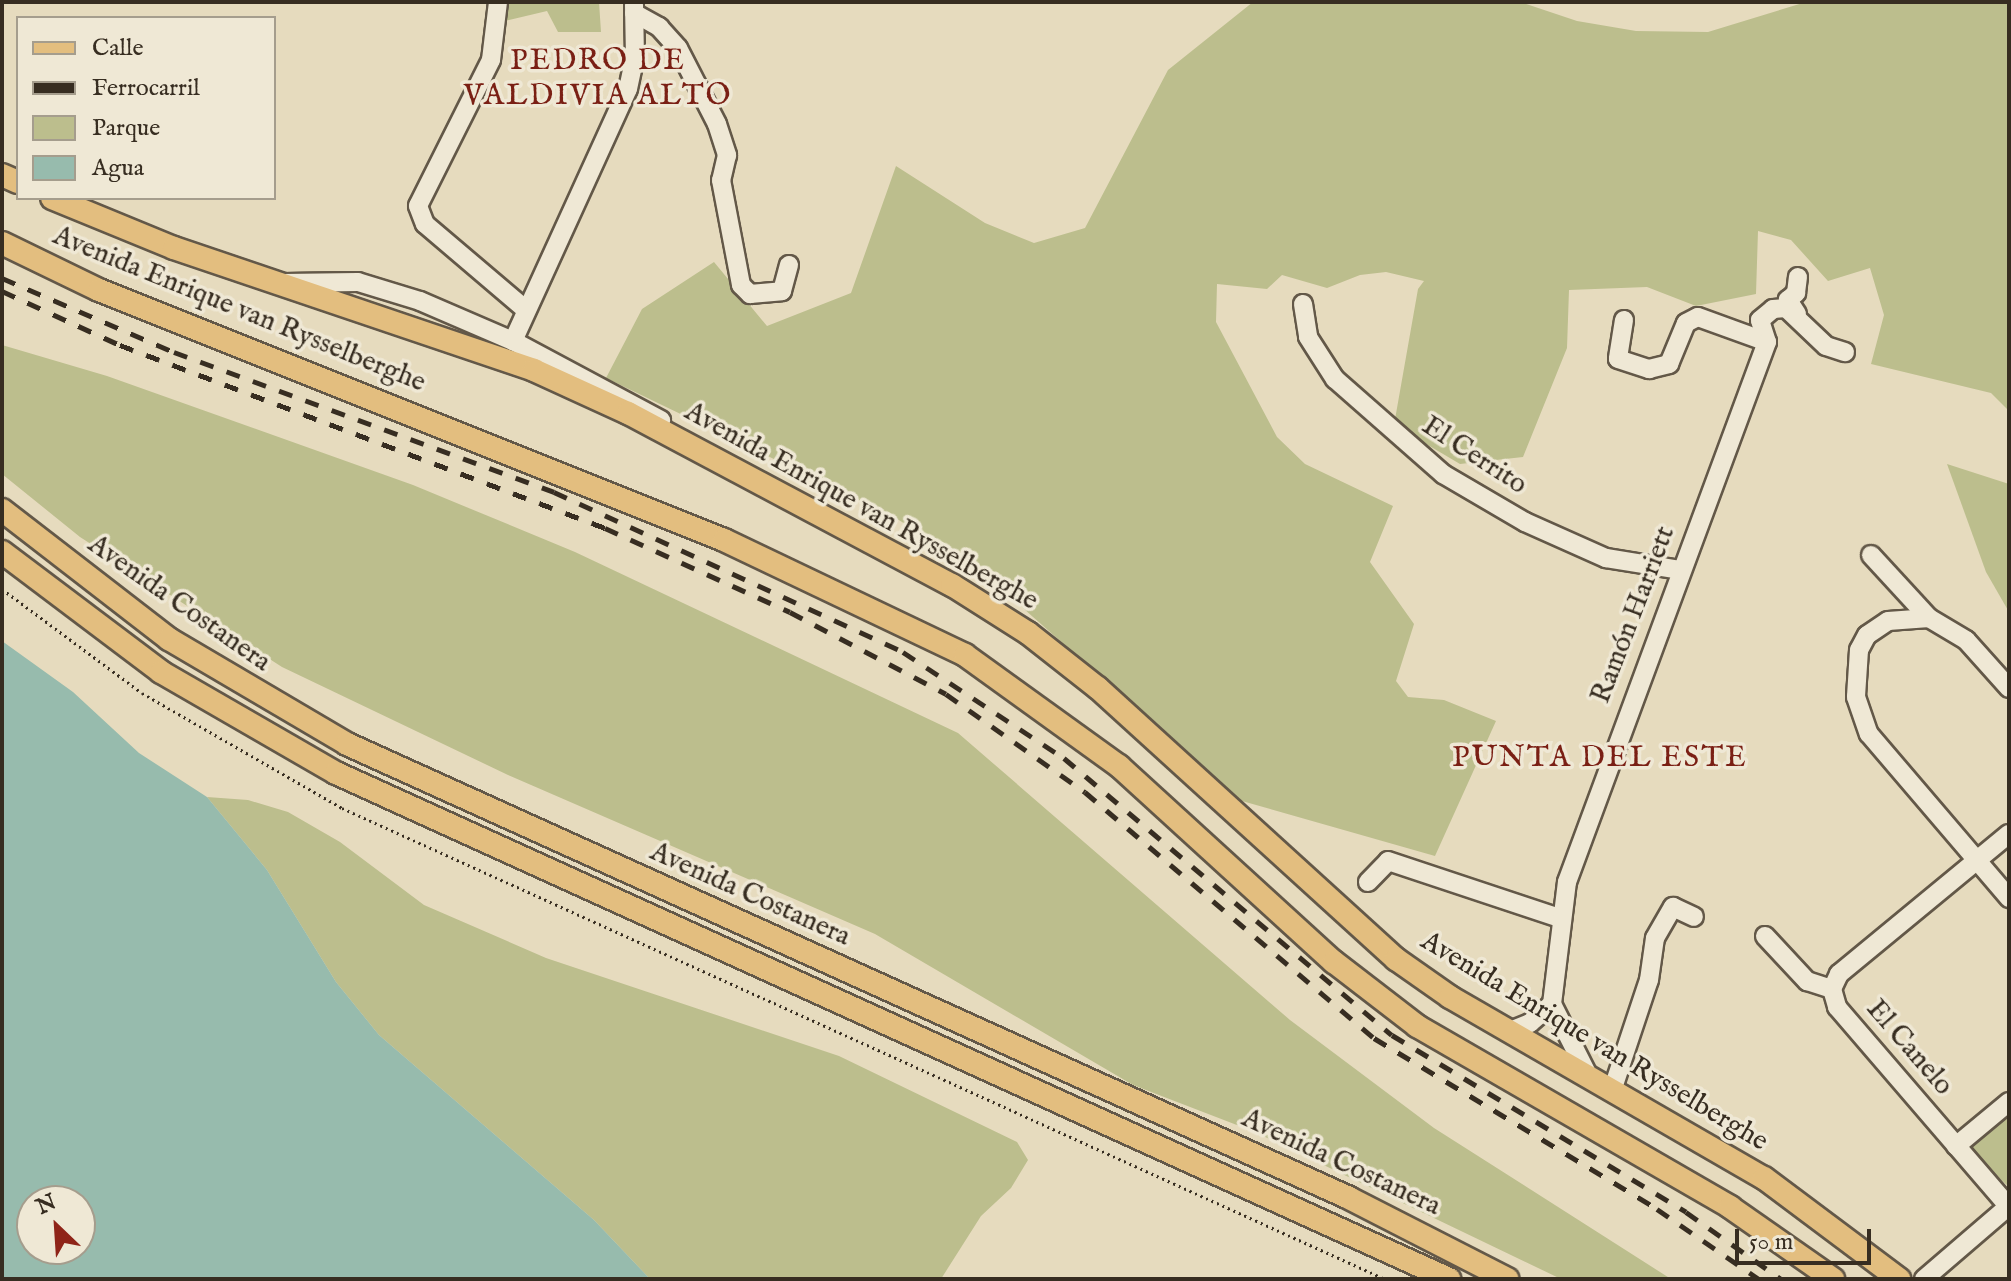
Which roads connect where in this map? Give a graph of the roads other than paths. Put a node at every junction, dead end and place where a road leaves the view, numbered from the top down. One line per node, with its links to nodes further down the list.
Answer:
1 (498, 2): 9 (street)
2 (634, 8): 5 (street); 9 (street)
3 (57, 200): 7 (main road, Avenida Enrique van Rysselberghe)
4 (2, 243): 39 (main road, Avenida Enrique van Rysselberghe)
5 (789, 265)
6 (1798, 277): 11 (street)
7 (284, 283): 12 (street); 15 (main road, Avenida Enrique van Rysselberghe)
8 (1303, 304): 19 (street, El Cerrito)
9 (526, 310): 12 (street)
10 (1624, 320): 13 (street)
11 (1800, 320): 13 (street, Ramón Harriett); 14 (street)
12 (513, 341): 15 (street)
13 (1767, 342): 19 (street, Ramón Harriett)
14 (1845, 352)
15 (708, 455): 31 (main road, Avenida Enrique van Rysselberghe)
16 (2, 510): 38 (main road, Avenida Costanera)
17 (2, 552): 37 (main road, Avenida Costanera)
18 (1871, 555): 20 (street)
19 (1681, 570): 27 (street, Ramón Harriett)
20 (1929, 618): 21 (street); 23 (street)
21 (2009, 688)
22 (2009, 834): 23 (street)
23 (1978, 862): 25 (street); 29 (street)
24 (1368, 882): 27 (street)
25 (2009, 898)
26 (1694, 917): 33 (street)
27 (1559, 918): 30 (street, Ramón Harriett)
28 (1765, 936): 29 (street, El Canelo)
29 (1832, 989): 35 (street, El Canelo)
30 (1552, 1004): 31 (street); 32 (street)
31 (1510, 1031): 32 (main road, Avenida Enrique van Rysselberghe)
32 (1589, 1077): 33 (main road, Avenida Enrique van Rysselberghe)
33 (1612, 1091): 40 (main road, Avenida Enrique van Rysselberghe)
34 (2009, 1102): 35 (street)
35 (1956, 1146): 36 (street, El Canelo)
36 (2008, 1206): 41 (street)
37 (1449, 1279)
38 (1507, 1279)
39 (1833, 1279)
40 (1899, 1279)
41 (1924, 1279)

